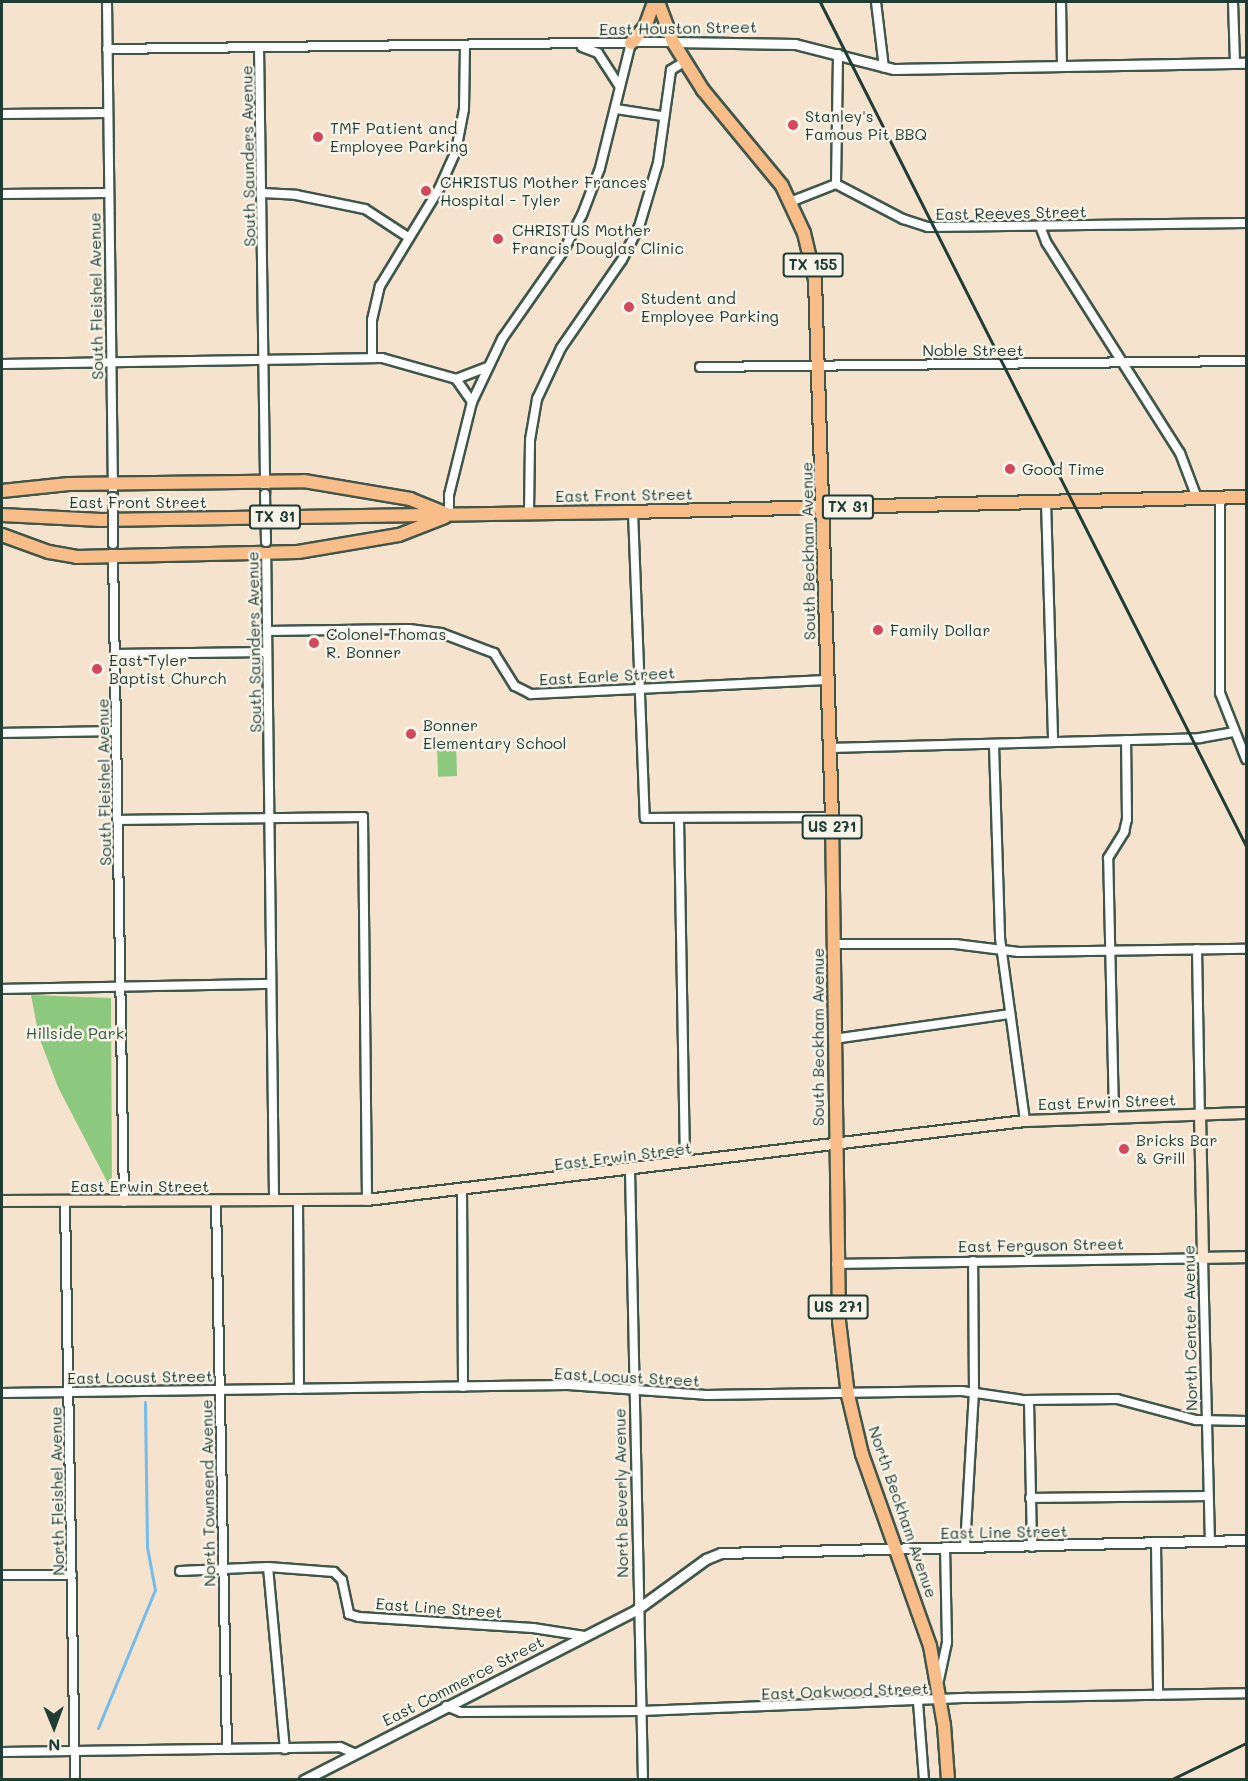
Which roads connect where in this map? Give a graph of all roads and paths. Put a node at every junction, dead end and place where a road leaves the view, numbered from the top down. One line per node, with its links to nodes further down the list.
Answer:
1 (107, 2): 11 (street, South Fleishel Avenue)
2 (656, 2): 6 (main road, South Beckham Avenue / TX 155); 7 (main road)
3 (876, 2): 17 (street)
4 (1061, 2): 16 (street)
5 (1233, 2): 14 (street)
6 (673, 42): 7 (street, East Houston Street); 12 (street, East Houston Street); 13 (main road, South Beckham Avenue / TX 155)
7 (631, 43): 8 (street, East Houston Street); 18 (street)
8 (577, 45): 9 (street, East Houston Street); 18 (street)
9 (465, 46): 10 (street, East Houston Street); 30 (street)
10 (259, 47): 11 (street, East Houston Street); 25 (street, South Saunders Avenue)
11 (107, 49): 20 (street, South Fleishel Avenue)
12 (838, 54): 17 (street, East Houston Street); 23 (street)
13 (684, 62): 22 (street); 27 (main road, South Beckham Avenue / TX 155)
14 (1235, 63): 15 (street, East Houston Street); 16 (street, East Houston Street)
15 (1246, 63)
16 (1062, 66): 17 (street, East Houston Street)
17 (884, 68)
18 (620, 87): 19 (street)
19 (616, 109): 22 (street); 38 (street)
20 (107, 113): 21 (street); 24 (street, South Fleishel Avenue)
21 (2, 114)
22 (662, 116): 51 (street)
23 (836, 183): 27 (street); 29 (street, East Reeves Street)
24 (107, 193): 26 (street); 34 (street, South Fleishel Avenue)
25 (262, 193): 30 (street); 32 (street, South Saunders Avenue)
26 (2, 194)
27 (790, 202): 35 (main road, South Beckham Avenue / TX 155)
28 (1246, 223): 29 (street, East Reeves Street)
29 (1040, 226): 37 (street)
30 (408, 237): 31 (street)
31 (372, 358): 32 (street); 40 (street)
32 (264, 359): 34 (street); 42 (street, South Saunders Avenue)
33 (1246, 361): 37 (street, Noble Street)
34 (110, 362): 36 (street); 43 (street, South Fleishel Avenue)
35 (821, 363): 37 (street, Noble Street); 39 (street, Noble Street); 49 (main road, South Beckham Avenue / TX 155)
36 (2, 364)
37 (1124, 364): 47 (street)
38 (487, 367): 40 (street); 41 (street)
39 (700, 367)
40 (456, 379): 41 (street)
41 (472, 402): 53 (street)
42 (265, 480): 43 (main road); 53 (main road); 55 (street, South Saunders Avenue, bridge)
43 (113, 483): 44 (main road); 56 (street, South Fleishel Avenue, bridge)
44 (2, 491)
45 (1220, 497): 46 (main road, East Front Street / TX 31); 47 (main road, East Front Street / TX 31); 63 (street)
46 (1246, 497)
47 (1197, 498): 48 (main road, East Front Street / TX 31)
48 (1046, 501): 49 (main road, East Front Street / TX 31); 66 (street)
49 (823, 508): 50 (main road, East Front Street / TX 31); 60 (main road, South Beckham Avenue / US 271)
50 (633, 512): 51 (main road, East Front Street / TX 31); 61 (street)
51 (530, 513): 53 (main road, East Front Street / TX 31)
52 (2, 515): 53 (main road, East Front Street / TX 31)
53 (448, 515): 55 (main road)
54 (2, 535): 56 (main road)
55 (266, 548): 56 (main road); 57 (street, South Saunders Avenue)
56 (113, 550): 59 (street, South Fleishel Avenue)
57 (267, 631): 58 (street, South Saunders Avenue); 61 (street, East Earle Street)
58 (267, 652): 59 (street); 71 (street, South Saunders Avenue)
59 (115, 654): 62 (street, South Fleishel Avenue)
60 (828, 680): 61 (street, East Earle Street); 68 (main road, South Beckham Avenue / US 271)
61 (642, 687): 72 (street)
62 (116, 730): 64 (street); 73 (street, South Fleishel Avenue)
63 (1234, 732): 65 (street); 69 (street)
64 (2, 733)
65 (1126, 740): 66 (street); 78 (street)
66 (1053, 742): 67 (street)
67 (994, 745): 68 (street); 77 (street)
68 (829, 747): 70 (main road, South Beckham Avenue / US 271)
69 (1246, 759)
70 (832, 817): 72 (street); 74 (main road, South Beckham Avenue / US 271)
71 (269, 818): 73 (street); 79 (street, South Saunders Avenue); 94 (street)
72 (679, 818): 89 (street)
73 (117, 820): 80 (street, South Fleishel Avenue)
74 (834, 944): 77 (street); 83 (main road, South Beckham Avenue / US 271)
75 (1246, 948): 76 (street)
76 (1197, 950): 78 (street); 85 (street)
77 (1002, 951): 78 (street); 82 (street)
78 (1109, 951): 86 (street)
79 (271, 984): 80 (street); 92 (street, South Saunders Avenue)
80 (121, 986): 81 (street); 98 (street, South Fleishel Avenue)
81 (2, 989)
82 (1010, 1014): 83 (street); 87 (street)
83 (834, 1039): 88 (main road, South Beckham Avenue / US 271)
84 (1246, 1113): 85 (main road, East Erwin Street)
85 (1200, 1114): 86 (main road, East Erwin Street); 100 (main road, North Center Avenue)
86 (1114, 1115): 87 (main road, East Erwin Street)
87 (1025, 1121): 88 (main road, East Erwin Street)
88 (835, 1146): 89 (main road, East Erwin Street); 102 (main road, North Beckham Avenue / US 271)
89 (685, 1163): 90 (main road, East Erwin Street)
90 (630, 1170): 91 (main road, East Erwin Street); 106 (street, North Beverly Avenue)
91 (462, 1190): 94 (main road, East Erwin Street); 103 (street)
92 (274, 1200): 93 (main road, East Erwin Street); 96 (main road, East Erwin Street)
93 (298, 1200): 94 (main road, East Erwin Street); 105 (street)
94 (367, 1200)
95 (2, 1201): 97 (main road, East Erwin Street)
96 (216, 1201): 98 (main road, East Erwin Street); 104 (street, North Townsend Avenue)
97 (65, 1202): 98 (main road, East Erwin Street); 109 (street, North Fleishel Avenue)
98 (124, 1202)
99 (1246, 1257): 100 (main road, East Ferguson Street)
100 (1203, 1258): 101 (street, East Ferguson Street); 113 (street, North Center Avenue)
101 (973, 1261): 102 (street, East Ferguson Street); 107 (street)
102 (836, 1264): 110 (main road, North Beckham Avenue / US 271)
103 (463, 1386): 105 (street, East Locust Street); 106 (street, East Locust Street)
104 (219, 1389): 105 (street, East Locust Street); 109 (street, East Locust Street); 124 (street, North Townsend Avenue)
105 (299, 1389)
106 (634, 1390): 110 (street, East Locust Street); 128 (street, North Beverly Avenue)
107 (974, 1392): 110 (street, East Locust Street); 111 (street, East Locust Street); 120 (street)
108 (2, 1393): 109 (street, East Locust Street)
109 (69, 1393): 127 (street, North Fleishel Avenue)
110 (848, 1395): 122 (main road, North Beckham Avenue / US 271)
111 (1029, 1401): 113 (street, East Locust Street); 115 (street)
112 (1246, 1421): 113 (street, East Locust Street)
113 (1207, 1422): 114 (street, North Center Avenue)
114 (1209, 1496): 115 (street); 117 (street, North Center Avenue)
115 (1030, 1498): 119 (street)
116 (1246, 1540): 117 (street, East Line Street)
117 (1210, 1542): 118 (street, East Line Street)
118 (1156, 1544): 119 (street, East Line Street); 132 (street)
119 (1032, 1546): 120 (street, East Line Street)
120 (965, 1547): 121 (street, East Line Street)
121 (945, 1548): 122 (street, East Line Street); 130 (street)
122 (897, 1549): 128 (street, East Line Street); 130 (main road, North Beckham Avenue / US 271)
123 (268, 1567): 124 (street, East Line Street); 129 (street, East Line Street); 138 (street)
124 (222, 1569): 125 (street, East Line Street); 137 (street, North Townsend Avenue)
125 (180, 1571)
126 (2, 1575): 127 (street)
127 (72, 1575): 139 (street, North Fleishel Avenue)
128 (636, 1610): 129 (street, East Commerce Street); 136 (street, North Beverly Avenue)
129 (584, 1636): 135 (street, East Commerce Street)
130 (938, 1684): 133 (main road, North Beckham Avenue / US 271)
131 (1246, 1694): 132 (street, East Oakwood Street)
132 (1158, 1695): 133 (street, East Oakwood Street)
133 (940, 1701): 134 (street, East Oakwood Street); 146 (main road, North Beckham Avenue / US 271)
134 (918, 1702): 136 (street, East Oakwood Street); 145 (street)
135 (446, 1706): 136 (street, East Oakwood Street); 141 (street, East Commerce Street)
136 (641, 1711): 144 (street, North Beverly Avenue)
137 (227, 1749): 138 (street); 139 (street)
138 (285, 1749): 141 (street)
139 (74, 1751): 140 (street); 142 (street, North Fleishel Avenue)
140 (2, 1752)
141 (356, 1754): 143 (street, East Commerce Street)
142 (75, 1779)
143 (304, 1779)
144 (643, 1779)
145 (924, 1779)
146 (948, 1779)

